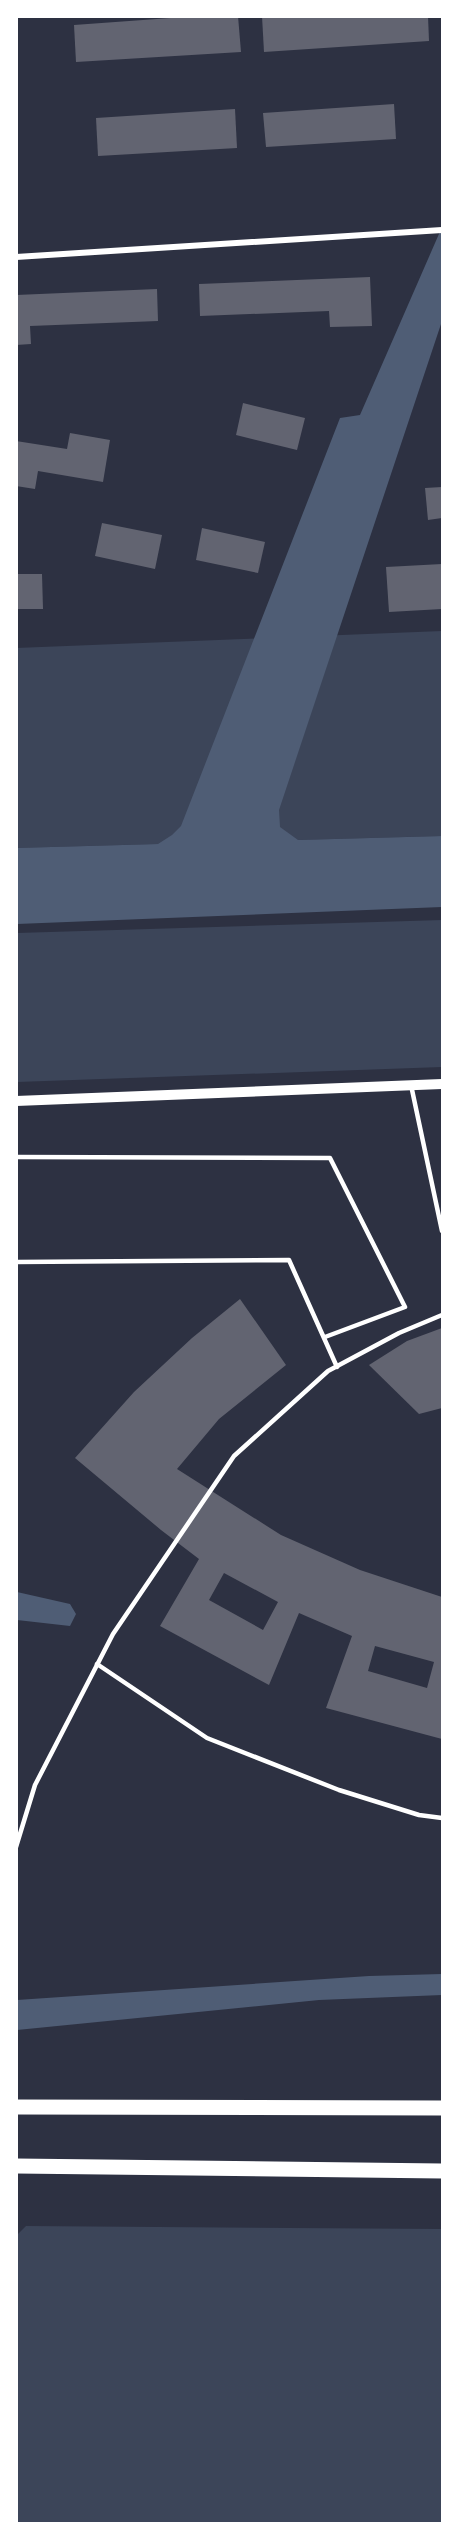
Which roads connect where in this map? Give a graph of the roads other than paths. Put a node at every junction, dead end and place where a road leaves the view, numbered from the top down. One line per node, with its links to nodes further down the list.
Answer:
1 (442, 230): 2 (street)
2 (16, 257)
3 (442, 1084): 4 (street)
4 (411, 1085): 5 (street); 7 (lane)
5 (16, 1101)
6 (16, 1157): 10 (lane)
7 (442, 1231)
8 (16, 1262): 10 (lane)
9 (442, 1315): 11 (lane)
10 (325, 1337): 11 (lane)
11 (337, 1367): 12 (lane)
12 (97, 1664): 13 (lane); 14 (lane)
13 (442, 1818)
14 (16, 1847)
15 (16, 2107): 16 (main road)
16 (442, 2108)
17 (16, 2166): 18 (main road)
18 (442, 2170)

